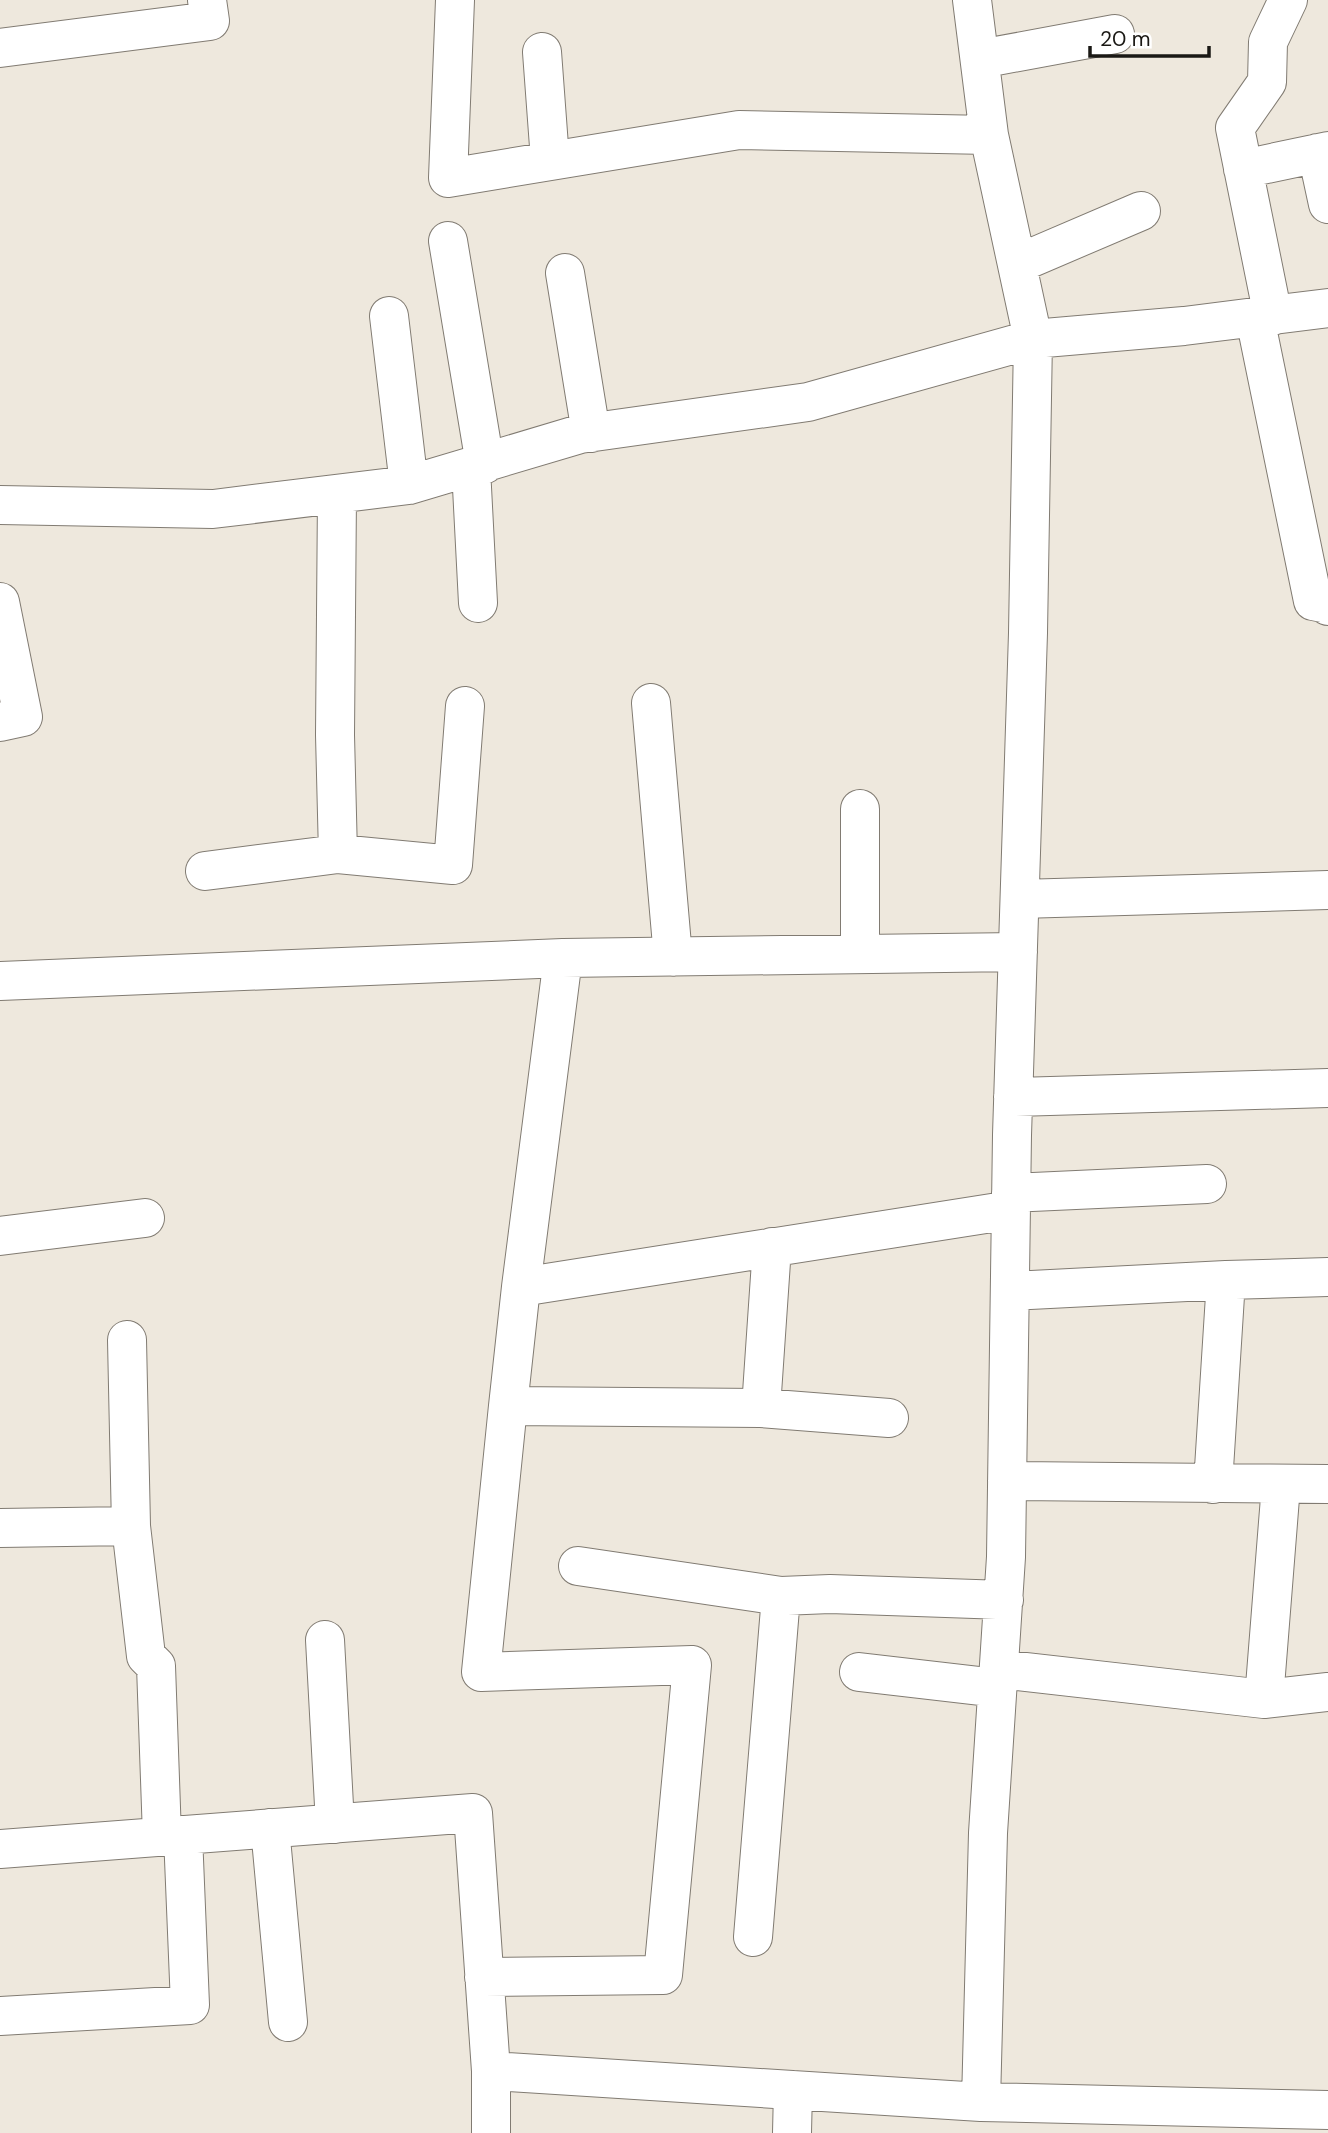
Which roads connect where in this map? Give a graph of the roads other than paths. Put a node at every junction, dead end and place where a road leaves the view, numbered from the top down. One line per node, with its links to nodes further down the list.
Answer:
1 (207, 0): 6 (street)
2 (455, 0): 11 (street)
3 (972, 0): 8 (street)
4 (1288, 0): 12 (street)
5 (1115, 34): 8 (street)
6 (0, 48)
7 (542, 52): 11 (street)
8 (979, 59): 9 (street)
9 (989, 135): 11 (street); 16 (street)
10 (1322, 152): 12 (street); 13 (street)
11 (550, 160)
12 (1243, 169): 20 (street)
13 (1328, 204)
14 (1141, 211): 16 (street)
15 (448, 241): 23 (street)
16 (1017, 264): 21 (street)
17 (565, 273): 22 (street)
18 (1328, 309): 20 (street)
19 (389, 316): 24 (street)
20 (1264, 317): 21 (street); 29 (street)
21 (1033, 340): 22 (street); 37 (street)
22 (591, 433): 23 (street)
23 (478, 466): 24 (street); 28 (street)
24 (409, 485): 25 (street)
25 (337, 494): 26 (street); 34 (street)
26 (0, 505)
27 (0, 602): 32 (street)
28 (478, 603)
29 (1328, 606)
30 (651, 704): 40 (street)
31 (465, 706): 34 (street)
32 (0, 722)
33 (860, 809): 39 (street)
34 (338, 854): 35 (street)
35 (205, 870)
36 (1328, 890): 37 (street)
37 (1020, 899): 38 (street)
38 (1018, 953): 39 (street); 44 (street)
39 (860, 954): 40 (street)
40 (673, 957): 41 (street)
41 (563, 958): 42 (street); 52 (street)
42 (0, 981)
43 (1328, 1088): 44 (street)
44 (1013, 1097): 46 (street)
45 (1207, 1184): 46 (street)
46 (1011, 1201): 49 (street); 53 (street)
47 (145, 1218): 48 (street)
48 (0, 1236)
49 (772, 1247): 52 (street); 56 (street)
50 (1328, 1277): 51 (street)
51 (1226, 1280): 53 (street); 59 (street)
52 (521, 1287): 55 (street)
53 (1010, 1291): 58 (street)
54 (127, 1340): 62 (street)
55 (508, 1406): 56 (street); 77 (street)
56 (761, 1408): 57 (street)
57 (889, 1418)
58 (1007, 1481): 59 (street); 66 (street)
59 (1213, 1484): 61 (street)
60 (1328, 1484): 61 (street)
61 (1281, 1485): 71 (street)
62 (131, 1526): 63 (street); 74 (street)
63 (0, 1528)
64 (578, 1566): 65 (street)
65 (781, 1596): 66 (street); 76 (street)
66 (1004, 1600): 69 (street)
67 (325, 1640): 72 (street)
68 (859, 1672): 69 (street)
69 (998, 1679): 71 (street); 82 (street)
70 (1328, 1692): 71 (street)
71 (1264, 1699)
72 (335, 1824): 73 (street); 77 (street)
73 (270, 1828): 74 (street); 79 (street)
74 (172, 1836): 75 (street); 78 (street)
75 (0, 1849)
76 (753, 1937)
77 (484, 1977): 80 (street)
78 (0, 2016)
79 (288, 2022)
80 (491, 2071): 81 (street); 84 (street)
81 (793, 2090): 82 (street); 85 (street)
82 (981, 2102): 83 (street)
83 (1328, 2110)
84 (491, 2133)
85 (792, 2133)

